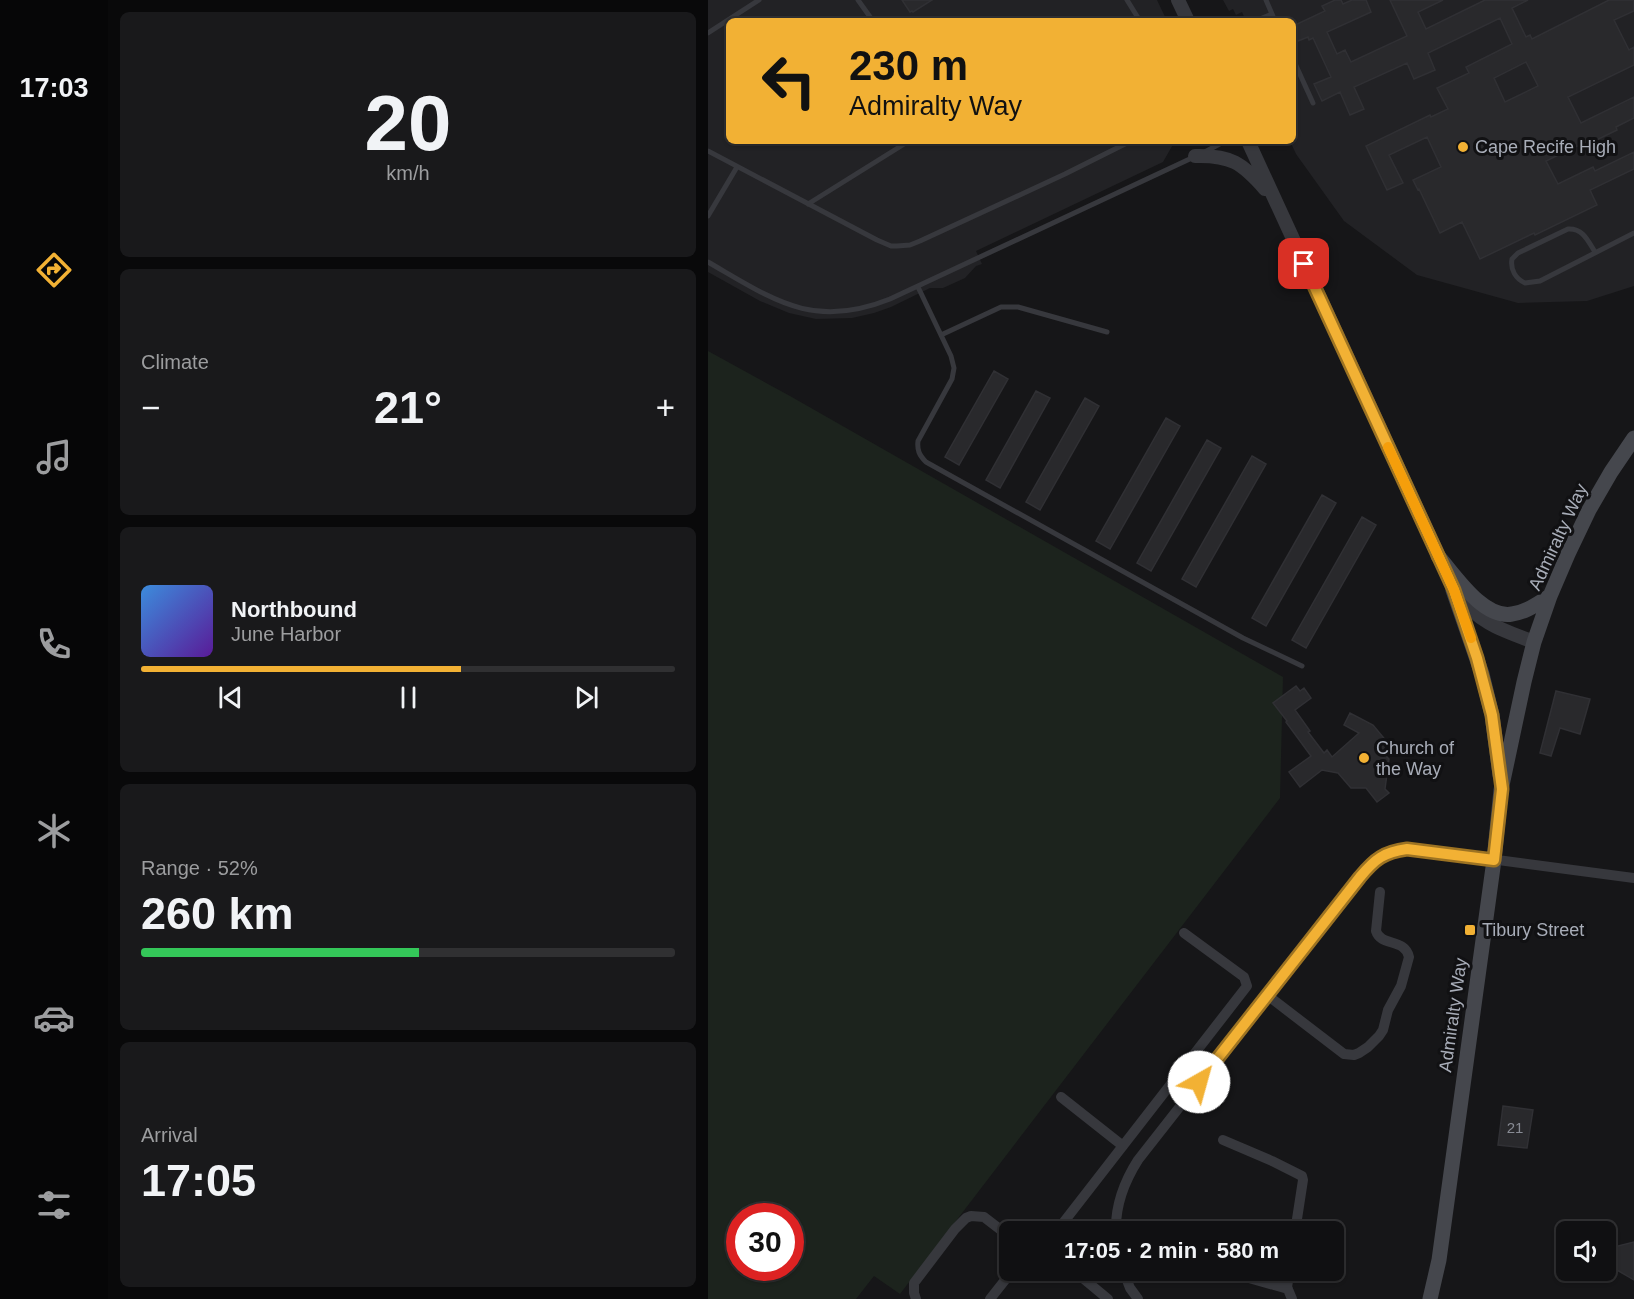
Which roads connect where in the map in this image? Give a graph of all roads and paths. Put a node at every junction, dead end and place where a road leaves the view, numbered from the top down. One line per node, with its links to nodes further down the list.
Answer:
1 (759, 0): 7 (lane)
2 (858, 0): 8 (lane)
3 (1127, 0): 9 (lane)
4 (1178, 0): 10 (street)
5 (1266, 0): 6 (lane)
6 (1272, 14): 11 (lane); 12 (lane)
7 (731, 18)
8 (871, 18)
9 (1138, 18)
10 (1187, 18)
11 (1262, 18)
12 (1274, 18)
13 (726, 21): 14 (lane)
14 (708, 33)
15 (1296, 66): 16 (lane)
16 (1313, 103)
17 (904, 144): 25 (lane)
18 (1125, 144): 25 (lane)
19 (1219, 144): 22 (lane)
20 (1249, 144): 24 (street)
21 (708, 151): 23 (lane)
22 (1195, 156): 24 (street); 30 (lane)
23 (737, 167): 25 (lane); 26 (lane)
24 (1276, 202): 34 (street)
25 (808, 204)
26 (708, 216)
27 (1634, 233): 28 (lane)
28 (1595, 252): 28 (lane)
29 (708, 262): 30 (lane)
30 (918, 287): 32 (lane)
31 (1107, 332): 32 (lane)
32 (941, 335): 38 (lane)
33 (1634, 438): 36 (main road, Admiralty Way)
34 (1438, 556): 35 (street); 36 (main road)
35 (1454, 590): 37 (street); 39 (main road)
36 (1550, 596): 37 (main road, Admiralty Way)
37 (1534, 642): 39 (main road, Admiralty Way)
38 (1302, 666)
39 (1502, 789): 40 (main road, Admiralty Way)
40 (1494, 860): 41 (street); 44 (street); 61 (main road, Admiralty Way)
41 (1634, 878)
42 (1380, 892): 44 (street)
43 (1184, 933): 47 (street)
44 (1267, 995): 49 (street)
45 (1061, 1097): 47 (street)
46 (1223, 1140): 50 (street)
47 (1123, 1146): 48 (street)
48 (1065, 1221)
49 (1117, 1221)
50 (1296, 1221)
51 (999, 1229): 57 (street)
52 (1004, 1281): 58 (street)
53 (1086, 1281): 59 (street)
54 (1128, 1281): 60 (street)
55 (1253, 1281): 56 (street)
56 (1290, 1294)
57 (916, 1299)
58 (990, 1299)
59 (1108, 1299)
60 (1138, 1299)
61 (1430, 1299)

